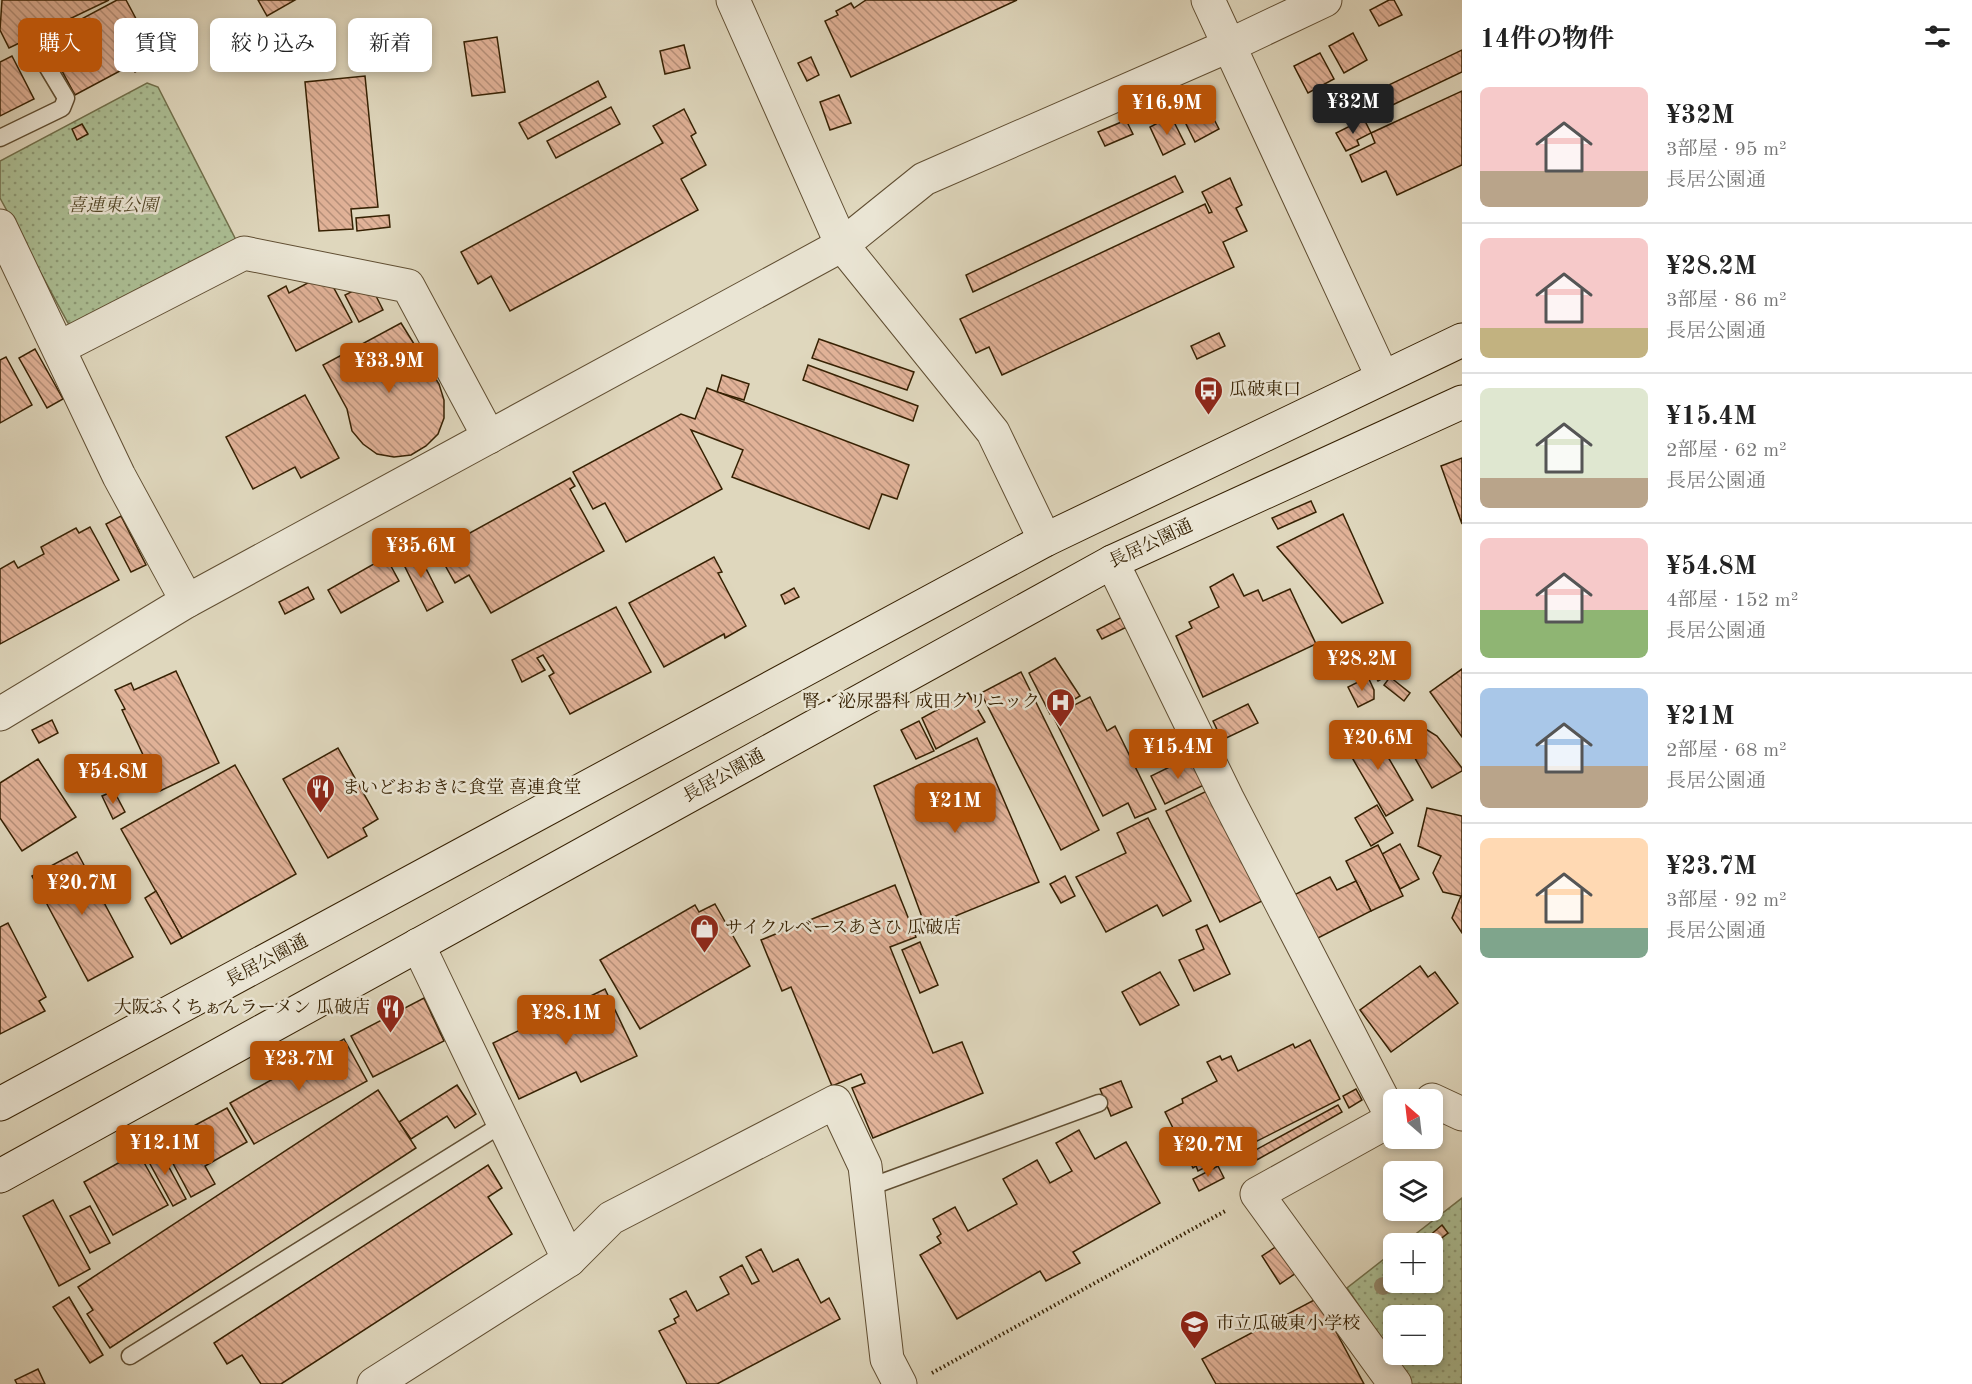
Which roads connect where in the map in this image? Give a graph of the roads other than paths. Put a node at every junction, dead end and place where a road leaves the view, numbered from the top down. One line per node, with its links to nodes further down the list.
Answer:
1 (733, 0): 8 (street)
2 (1209, 0): 4 (street)
3 (1324, 0): 4 (street)
4 (1228, 46): 8 (street); 11 (street)
5 (50, 72): 6 (lane)
6 (0, 138)
7 (0, 226): 10 (street)
8 (842, 245): 13 (street); 14 (street)
9 (1462, 340): 11 (street, 長居公園通)
10 (59, 348): 13 (street); 16 (street)
11 (1382, 376): 14 (street, 長居公園通)
12 (1462, 402): 15 (street, 長居公園通)
13 (489, 437): 16 (street)
14 (1045, 540): 21 (street, 長居公園通)
15 (1112, 562): 18 (street, 長居公園通); 19 (street)
16 (187, 601): 17 (street)
17 (0, 714)
18 (418, 945): 24 (street); 26 (street, 長居公園通)
19 (1383, 1099)
20 (1099, 1102): 27 (lane)
21 (0, 1104)
22 (1443, 1105): 23 (street)
23 (1462, 1114)
24 (504, 1123): 28 (street); 29 (lane)
25 (1383, 1124): 32 (street)
26 (0, 1176)
27 (867, 1188): 28 (street); 30 (street)
28 (569, 1260): 31 (street)
29 (130, 1356)
30 (911, 1381)
31 (374, 1384)
32 (1395, 1384)

